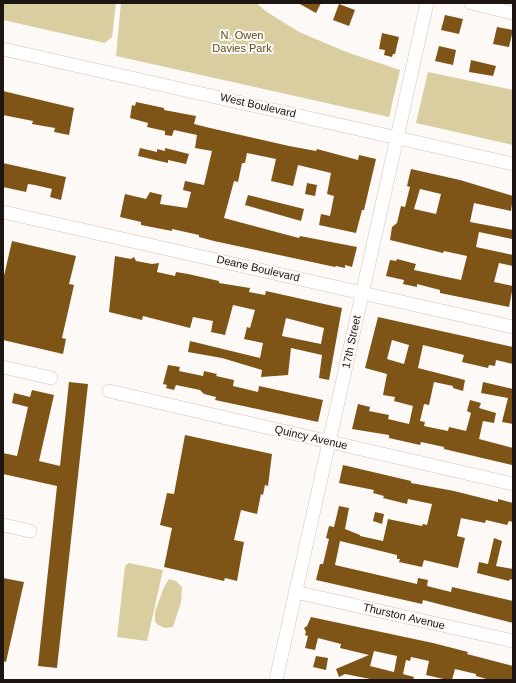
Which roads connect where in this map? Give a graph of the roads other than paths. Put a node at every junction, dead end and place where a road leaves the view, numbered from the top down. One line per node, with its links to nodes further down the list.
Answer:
1 (427, 3): 5 (street, 17th Street)
2 (471, 3): 3 (street)
3 (513, 12)
4 (3, 49): 5 (street, West Boulevard)
5 (397, 138): 6 (street, West Boulevard); 8 (street, 17th Street)
6 (513, 164)
7 (3, 212): 8 (street, Deane Boulevard)
8 (362, 293): 9 (street, Deane Boulevard); 13 (street, 17th Street)
9 (513, 327)
10 (3, 367): 11 (street)
11 (51, 378)
12 (109, 391): 13 (street, Quincy Avenue)
13 (328, 442): 14 (street, Quincy Avenue); 17 (street, 17th Street)
14 (513, 484)
15 (3, 525): 16 (street)
16 (30, 531)
17 (295, 592): 18 (street, Thurston Avenue); 19 (street, 17th Street)
18 (513, 641)
19 (276, 680)

